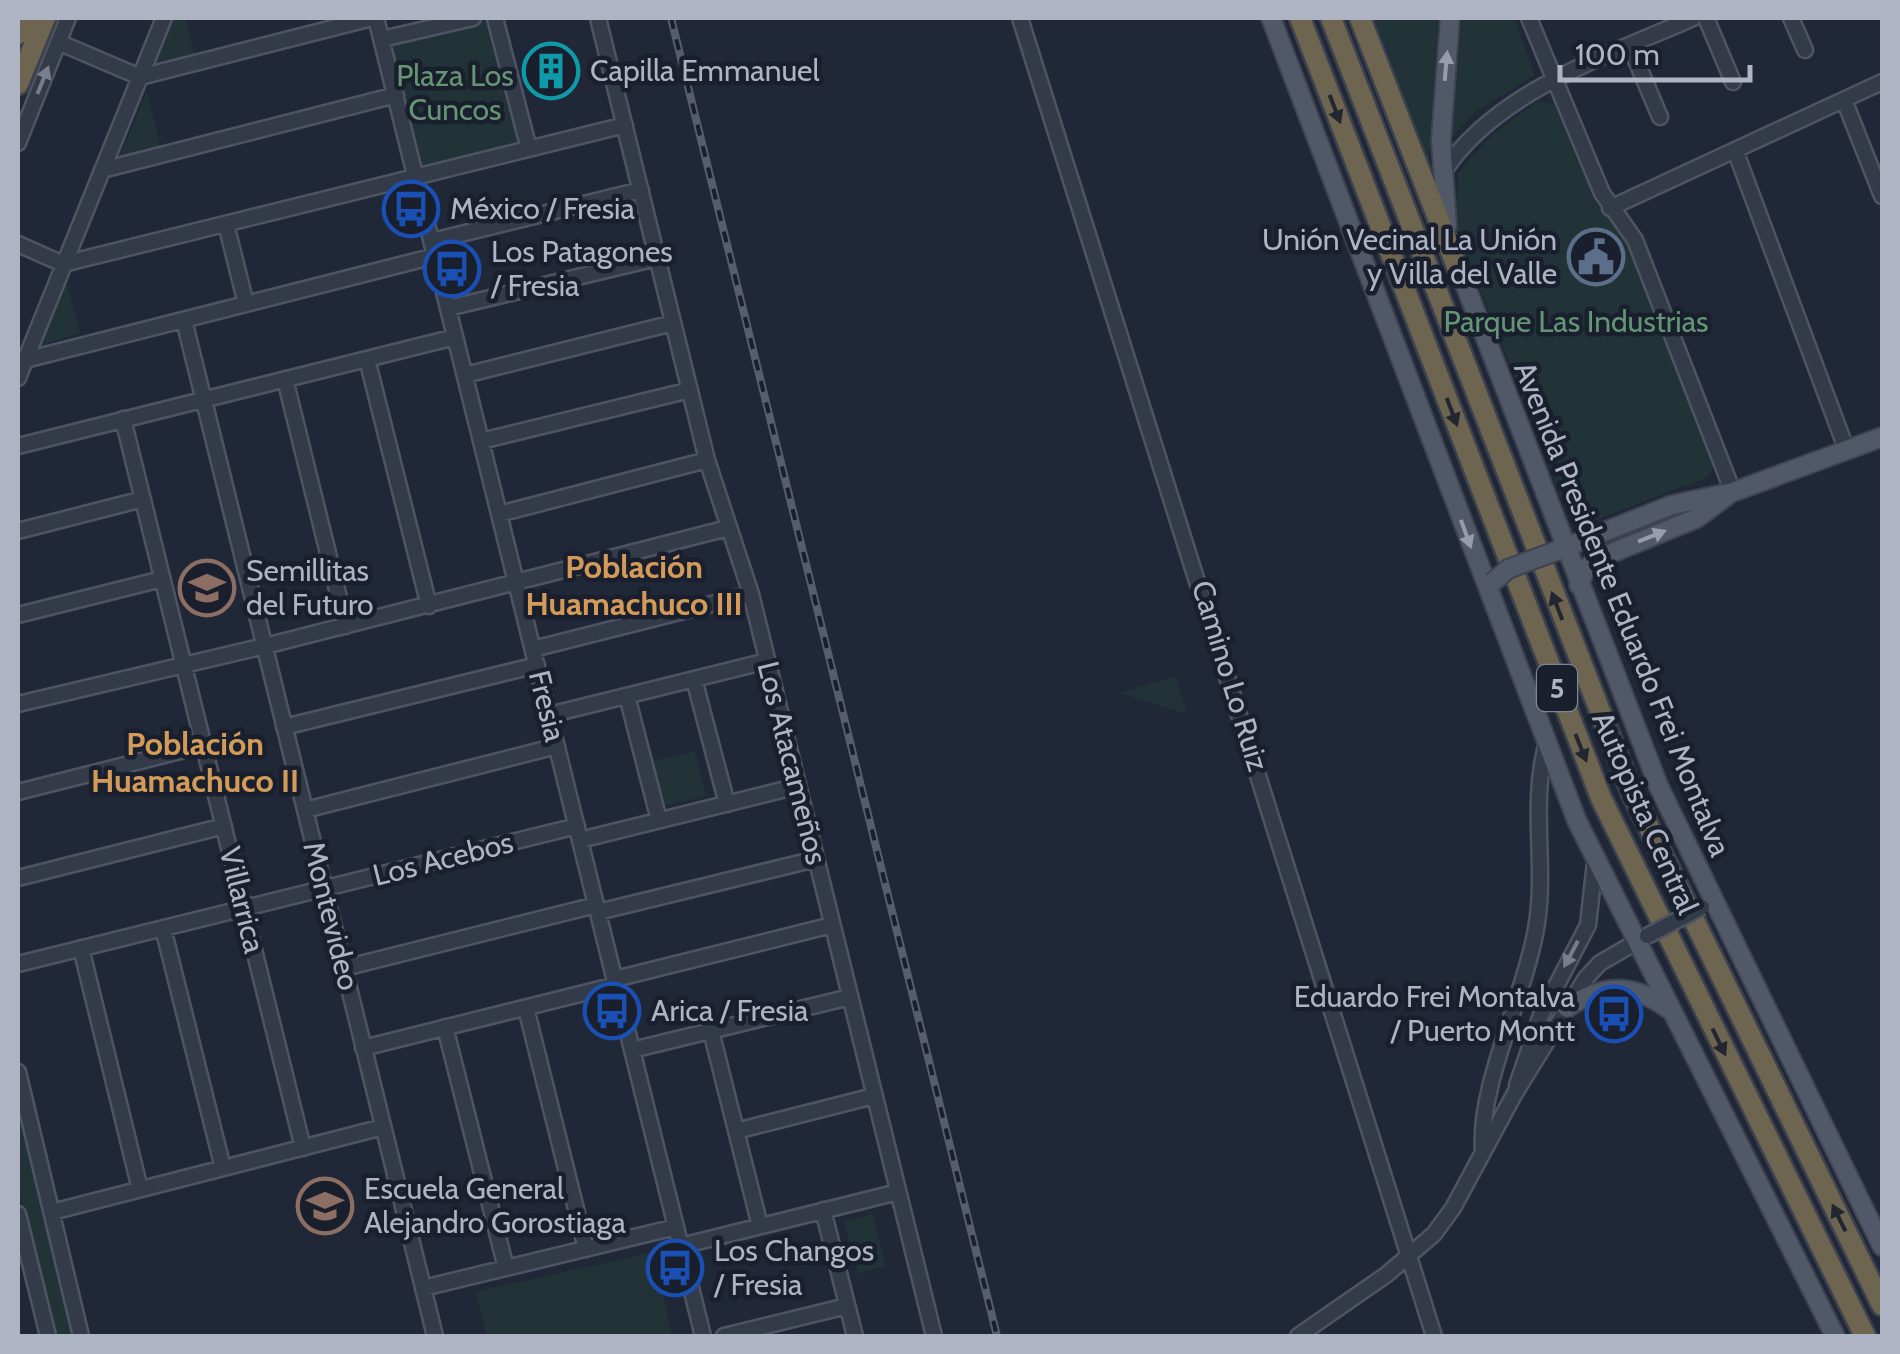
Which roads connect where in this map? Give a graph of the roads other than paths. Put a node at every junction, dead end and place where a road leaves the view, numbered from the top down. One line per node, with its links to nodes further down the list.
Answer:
1 (24, 18): 19 (highway)
2 (45, 18): 28 (highway)
3 (68, 18): 21 (street)
4 (164, 18): 24 (street)
5 (374, 18): 20 (street, Fresia); 24 (street)
6 (473, 18): 20 (street)
7 (495, 18): 34 (street)
8 (598, 18): 32 (street, Los Atacameños)
9 (1020, 18): 141 (street, Camino Lo Ruiz)
10 (1271, 18): 75 (main road, one-way to 75)
11 (1300, 18): 156 (highway, Autopista Central / 5, one-way to 156)
12 (1332, 18): 145 (highway, Autopista Central / 5, one-way to 12)
13 (1360, 18): 47 (highway)
14 (1450, 18): 38 (main road, Avenida Presidente Eduardo Frei Montalva, one-way to 14)
15 (1529, 18): 25 (street)
16 (1692, 18): 22 (street)
17 (1706, 18): 26 (street)
18 (1791, 18): 23 (street)
19 (18, 34)
20 (382, 39): 29 (street, Fresia)
21 (58, 42): 24 (street); 33 (street, one-way to 21)
22 (1630, 46): 25 (street); 31 (street)
23 (1805, 50)
24 (140, 77): 36 (street)
25 (1555, 80): 38 (street); 41 (street)
26 (1732, 82)
27 (1882, 82): 30 (street)
28 (18, 84)
29 (396, 95): 36 (street); 37 (street, Fresia)
30 (1844, 100): 35 (street); 40 (street)
31 (1660, 117)
32 (625, 126): 34 (street); 39 (street, Los Atacameños)
33 (18, 143)
34 (529, 149): 37 (street)
35 (1735, 150): 41 (street); 64 (street)
36 (102, 170): 46 (street)
37 (416, 175): 42 (street); 44 (street, Fresia)
38 (1441, 176): 47 (main road, Avenida Presidente Eduardo Frei Montalva)
39 (641, 190): 44 (street); 45 (street, Los Atacameños)
40 (1882, 196)
41 (1610, 208): 66 (street)
42 (226, 224): 46 (street); 48 (street)
43 (18, 244): 46 (street)
44 (434, 248): 48 (street); 49 (street, Fresia)
45 (658, 258): 49 (street); 51 (street, Los Atacameños)
46 (63, 264): 54 (street)
47 (1457, 267): 71 (main road, Avenida Presidente Eduardo Frei Montalva)
48 (246, 304): 50 (street)
49 (448, 308): 52 (street, Fresia)
50 (184, 320): 54 (street); 59 (street, Montevideo)
51 (674, 323): 55 (street); 58 (street, Los Atacameños)
52 (456, 337): 53 (street); 55 (street, Fresia)
53 (366, 359): 57 (street); 77 (street)
54 (24, 360): 56 (street)
55 (465, 375): 62 (street, Fresia)
56 (18, 378)
57 (285, 379): 59 (street); 79 (street)
58 (690, 390): 62 (street); 65 (street, Los Atacameños)
59 (204, 399): 60 (street); 80 (street, Montevideo)
60 (123, 419): 63 (street); 67 (street, Villarrica)
61 (1882, 438): 64 (main road)
62 (481, 441): 68 (street, Fresia)
63 (18, 446)
64 (1847, 451): 66 (main road)
65 (707, 460): 68 (street); 69 (street, Los Atacameños)
66 (1733, 492): 71 (main road); 74 (main road, one-way to 66)
67 (143, 499): 70 (street); 72 (street, Villarrica)
68 (500, 514): 73 (street, Fresia)
69 (728, 528): 73 (street); 76 (street, Los Atacameños)
70 (18, 531)
71 (1560, 550): 74 (main road, Avenida Presidente Eduardo Frei Montalva); 75 (main road, bridge)
72 (162, 578): 78 (street); 83 (street, Villarrica)
73 (516, 582): 77 (street); 81 (street, Fresia)
74 (1578, 585): 104 (main road, Avenida Presidente Eduardo Frei Montalva)
75 (1491, 590): 92 (main road)
76 (750, 594): 81 (street); 82 (street, Los Atacameños)
77 (428, 606): 79 (street)
78 (18, 615)
79 (346, 626): 80 (street)
80 (264, 644): 83 (street); 89 (street, Montevideo)
81 (533, 649): 84 (street, Fresia)
82 (767, 661): 85 (street); 93 (street, Los Atacameños)
83 (184, 664): 87 (street); 90 (street, Villarrica)
84 (537, 665): 88 (street, Fresia); 89 (street)
85 (694, 679): 86 (street); 95 (street)
86 (627, 696): 88 (street); 97 (street)
87 (18, 704)
88 (549, 715): 91 (street, Fresia)
89 (284, 727): 96 (street, Montevideo)
90 (204, 745): 94 (street); 98 (street, Villarrica)
91 (557, 746): 96 (street); 99 (street, Fresia)
92 (1546, 746): 101 (main road); 129 (street)
93 (798, 786): 95 (street, Los Acebos); 100 (street, Los Atacameños)
94 (18, 792)
95 (727, 804): 97 (street, Los Acebos)
96 (305, 810): 103 (street, Montevideo)
97 (659, 820): 99 (street, Los Acebos)
98 (224, 826): 102 (street); 105 (street, Villarrica)
99 (578, 833): 103 (street, Los Acebos); 106 (street, Fresia)
100 (816, 858): 106 (street); 107 (street, Los Atacameños)
101 (1595, 862): 109 (main road); 123 (street, one-way to 123)
102 (18, 878)
103 (324, 888): 105 (street, Los Acebos); 112 (street, Montevideo)
104 (1707, 905): 109 (street, bridge); 139 (main road, Avenida Presidente Eduardo Frei Montalva)
105 (244, 908): 108 (street, Los Acebos); 128 (street, Villarrica)
106 (597, 908): 112 (street); 113 (street, Fresia)
107 (832, 926): 113 (street); 114 (street, Los Atacameños)
108 (162, 928): 110 (street, Los Acebos); 130 (street)
109 (1641, 939): 116 (street); 117 (main road)
110 (81, 948): 111 (street, Los Acebos); 131 (street)
111 (18, 964)
112 (344, 968): 120 (street, Montevideo)
113 (616, 982): 115 (street); 121 (street, Fresia)
114 (850, 997): 119 (street); 124 (street, Los Atacameños)
115 (526, 1008): 118 (street); 140 (street)
116 (1567, 1008): 117 (main road); 123 (street)
117 (1670, 1011): 155 (main road)
118 (445, 1028): 120 (street); 142 (street)
119 (711, 1030): 121 (street); 127 (street)
120 (363, 1048): 125 (street, Montevideo)
121 (632, 1050): 137 (street, Fresia)
122 (18, 1072): 126 (street)
123 (1514, 1093): 129 (street)
124 (874, 1096): 127 (street); 132 (street, Los Atacameños)
125 (383, 1127): 128 (street); 143 (street, Montevideo)
126 (24, 1131): 134 (street)
127 (736, 1131): 136 (street)
128 (303, 1148): 130 (street)
129 (1483, 1153): 141 (street)
130 (224, 1168): 131 (street)
131 (140, 1189): 134 (street)
132 (898, 1192): 133 (street); 152 (street, Los Atacameños)
133 (823, 1210): 136 (street); 144 (street)
134 (52, 1212): 147 (street)
135 (18, 1214): 146 (street)
136 (760, 1226): 138 (street)
137 (676, 1227): 138 (street, Fresia); 140 (street)
138 (681, 1246): 149 (street, Fresia)
139 (1882, 1246)
140 (586, 1249): 142 (street)
141 (1409, 1258): 153 (street); 154 (street, Camino Lo Ruiz)
142 (506, 1268): 143 (street)
143 (422, 1288): 148 (street, Montevideo)
144 (848, 1306): 150 (street); 151 (street)
145 (1882, 1306)
146 (48, 1336)
147 (81, 1336)
148 (435, 1336)
149 (703, 1336)
150 (724, 1336)
151 (855, 1336)
152 (934, 1336)
153 (1298, 1336)
154 (1434, 1336)
155 (1835, 1336)
156 (1866, 1336)

